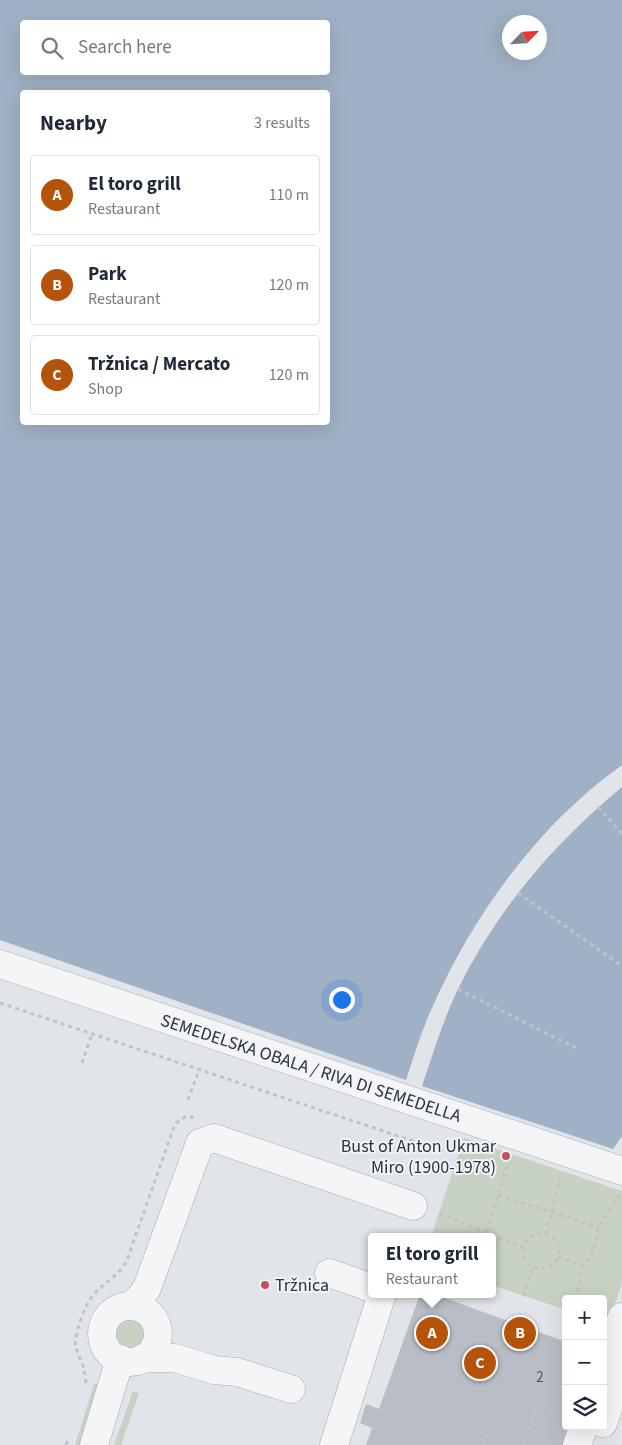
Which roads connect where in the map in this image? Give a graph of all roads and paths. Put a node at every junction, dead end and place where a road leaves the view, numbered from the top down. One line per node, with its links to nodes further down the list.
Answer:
1 (598, 807): 2 (path)
2 (622, 834)
3 (518, 893): 5 (path)
4 (0, 964): 17 (street, SEMEDELSKA OBALA / RIVA DI SEMEDELLA)
5 (622, 966)
6 (458, 989): 9 (path)
7 (0, 1003): 8 (path)
8 (92, 1034): 10 (path); 11 (path)
9 (578, 1049)
10 (82, 1063)
11 (199, 1070): 12 (path); 14 (path)
12 (188, 1100)
13 (214, 1133): 20 (street); 37 (street); 43 (path)
14 (443, 1152)
15 (511, 1153): 19 (path)
16 (562, 1171): 21 (path)
17 (622, 1171)
18 (622, 1192): 23 (path)
19 (498, 1195): 21 (path); 24 (path)
20 (413, 1206)
21 (551, 1211): 23 (path); 26 (path)
22 (439, 1213): 24 (path)
23 (598, 1227): 31 (path)
24 (488, 1231): 25 (path)
25 (492, 1233)
26 (546, 1234): 28 (path); 29 (path)
27 (496, 1235): 28 (path)
28 (524, 1248): 30 (path)
29 (558, 1257): 30 (path); 31 (path)
30 (532, 1266): 35 (path)
31 (582, 1266): 34 (path)
32 (329, 1273): 33 (street)
33 (368, 1287)
34 (577, 1295)
35 (524, 1296)
36 (381, 1298): 51 (street)
37 (135, 1307): 39 (street); 39 (street)
38 (622, 1316): 40 (street)
39 (139, 1356): 42 (street); 49 (street)
40 (607, 1359)
41 (622, 1370): 45 (street)
42 (290, 1389)
43 (85, 1392)
44 (538, 1406): 46 (path); 52 (path); 53 (path)
45 (607, 1411)
46 (562, 1415)
47 (583, 1430): 54 (street)
48 (601, 1430): 55 (street)
49 (82, 1441): 50 (path)
50 (66, 1445)
51 (334, 1445)
52 (484, 1445)
53 (523, 1445)
54 (577, 1445)
55 (595, 1445)

